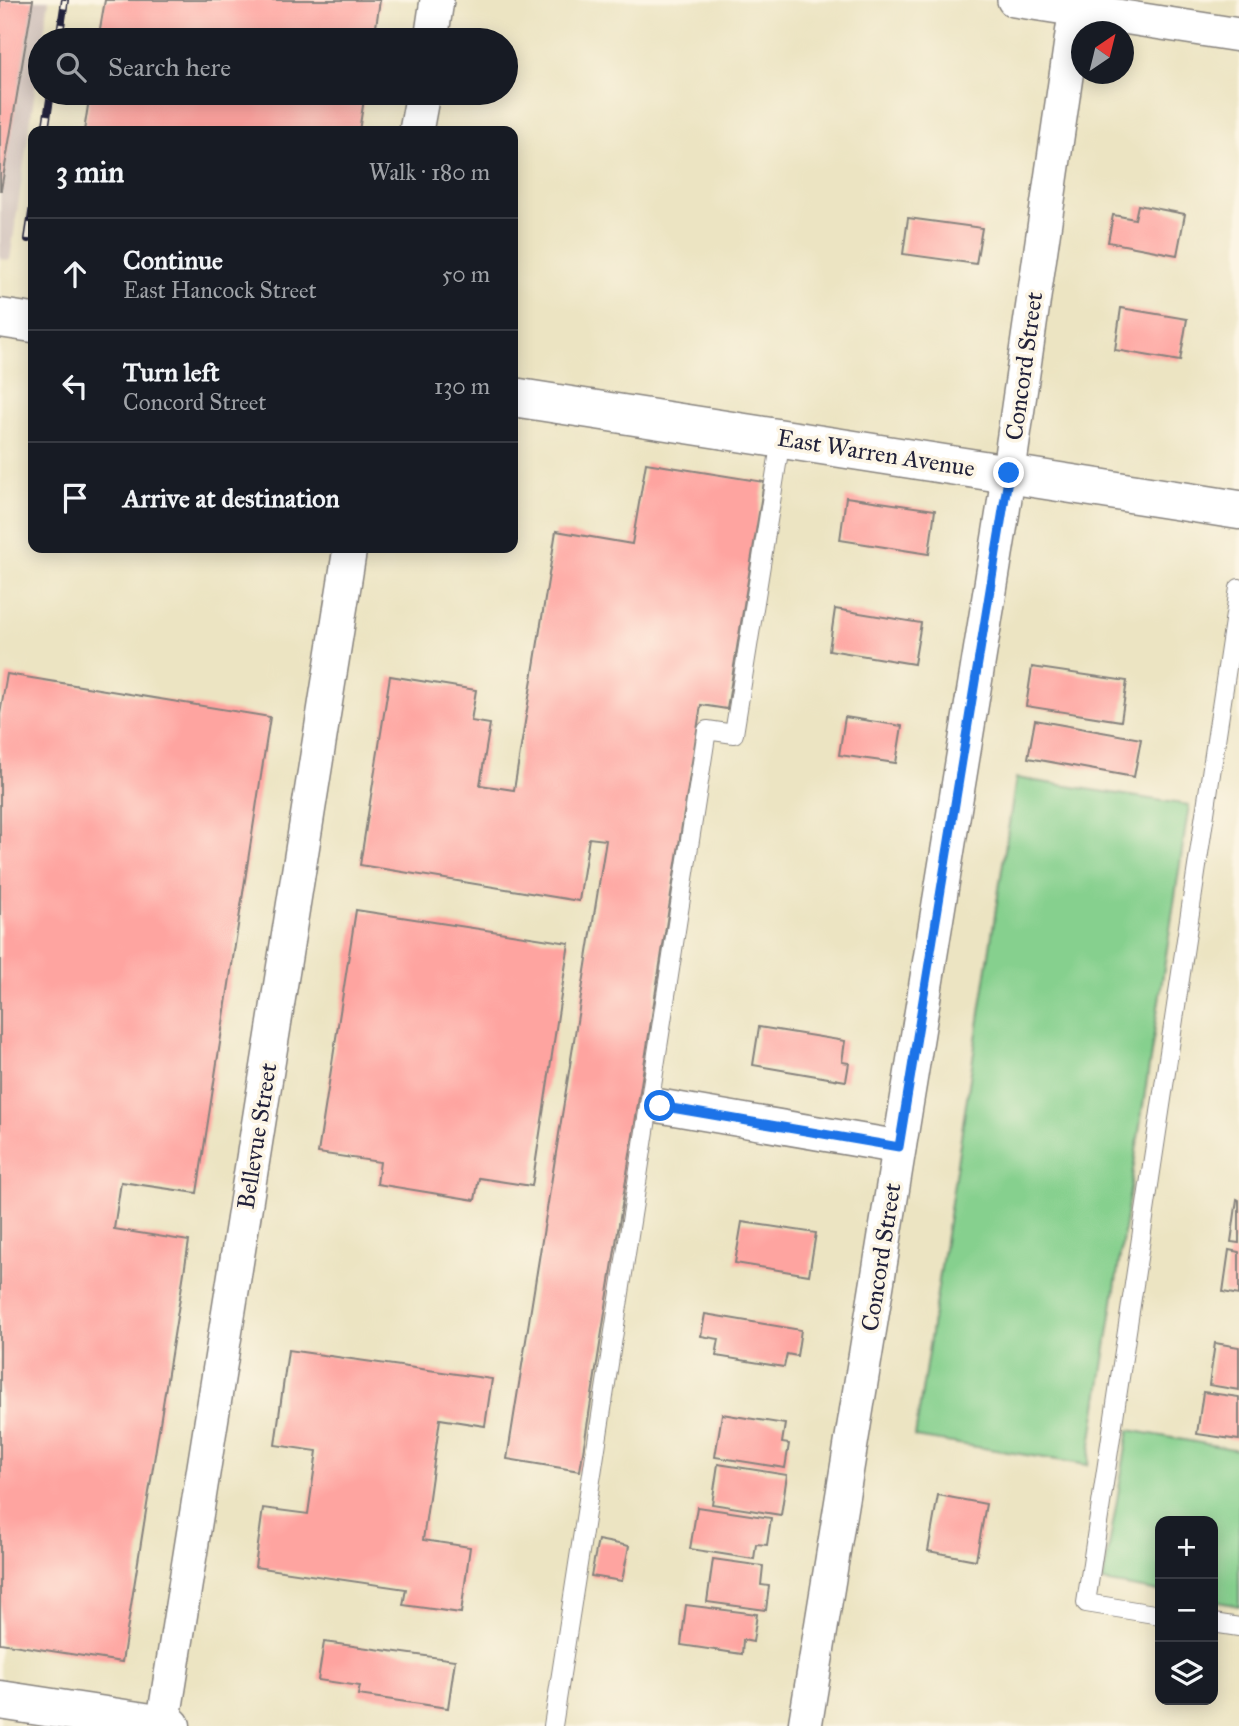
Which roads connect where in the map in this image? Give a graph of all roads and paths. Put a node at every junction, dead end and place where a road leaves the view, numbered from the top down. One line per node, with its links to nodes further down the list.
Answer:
1 (437, 0): 4 (street)
2 (1014, 0): 3 (street)
3 (1076, 5): 5 (street); 12 (street, Concord Street)
4 (433, 28)
5 (1239, 35)
6 (420, 105): 7 (street)
7 (417, 126)
8 (0, 318): 9 (main road)
9 (28, 322)
10 (518, 398): 11 (main road, East Warren Avenue)
11 (781, 439): 12 (main road, East Warren Avenue); 23 (lane)
12 (1009, 473): 13 (main road, East Warren Avenue); 17 (street, Concord Street)
13 (1239, 510)
14 (349, 553): 22 (street, Bellevue Street)
15 (1239, 588): 18 (lane)
16 (660, 1106): 17 (street)
17 (899, 1147): 24 (street, Concord Street)
18 (1155, 1614)
19 (1218, 1624): 20 (lane)
20 (1239, 1627)
21 (0, 1700): 22 (main road)
22 (167, 1725)
23 (553, 1726)
24 (805, 1726)

